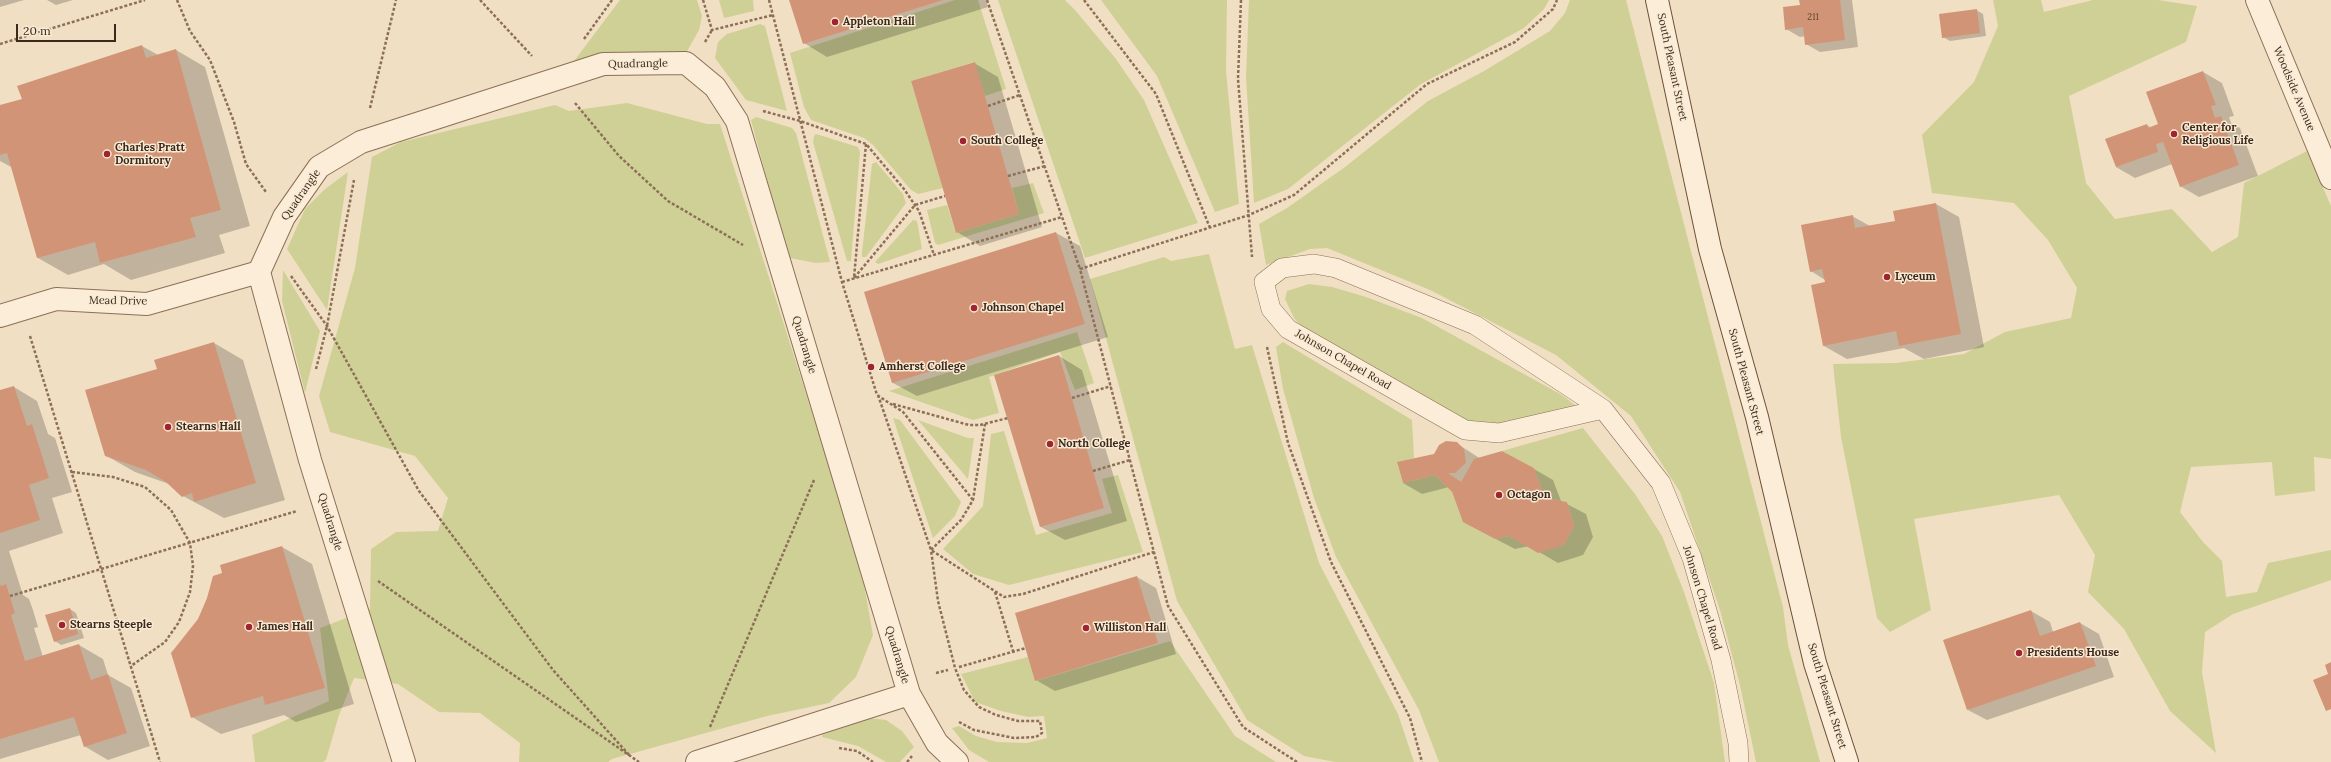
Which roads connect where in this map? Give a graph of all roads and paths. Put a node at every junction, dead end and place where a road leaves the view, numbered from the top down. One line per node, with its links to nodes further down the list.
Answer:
1 (145, 0): 15 (path)
2 (177, 0): 30 (path)
3 (396, 0): 22 (path)
4 (480, 0): 17 (path)
5 (703, 0): 14 (path)
6 (769, 0): 13 (path)
7 (987, 0): 18 (path)
8 (1084, 0): 32 (path)
9 (1240, 0): 29 (path)
10 (1556, 0): 29 (path)
11 (1658, 0): 84 (street, South Pleasant Street)
12 (2257, 0): 26 (street, Woodside Avenue)
13 (773, 14): 14 (path); 21 (path)
14 (712, 30): 16 (path)
15 (0, 44)
16 (704, 45)
17 (555, 80): 22 (street, Quadrangle); 36 (path); 36 (street, Quadrangle)
18 (1020, 95): 19 (path); 24 (path)
19 (988, 106)
20 (759, 110): 21 (path)
21 (800, 121): 23 (path); 40 (path)
22 (362, 142): 30 (street, Quadrangle); 43 (path)
23 (866, 144): 28 (path); 39 (path)
24 (1045, 166): 25 (path); 31 (path)
25 (1008, 176)
26 (2331, 178)
27 (945, 196): 28 (path)
28 (915, 205): 34 (path); 39 (path)
29 (1249, 215): 32 (path); 35 (path)
30 (284, 217): 33 (street, Quadrangle)
31 (1062, 217): 34 (path); 37 (path)
32 (1210, 228): 37 (path)
33 (270, 247): 38 (street, Quadrangle); 43 (path)
34 (934, 254): 39 (path)
35 (1253, 262)
36 (779, 264): 72 (street, Quadrangle)
37 (1080, 269): 46 (path)
38 (259, 272): 41 (street, Mead Drive); 58 (street, Quadrangle)
39 (854, 278): 40 (path)
40 (842, 282): 47 (path)
41 (22, 310): 42 (street, Mead Drive); 55 (path)
42 (0, 316)
43 (327, 326): 45 (path); 75 (path)
44 (1266, 343): 82 (path)
45 (315, 372)
46 (1111, 386): 48 (path); 53 (path)
47 (877, 395): 49 (path); 60 (path)
48 (1072, 398)
49 (890, 403): 52 (path); 57 (path)
50 (1603, 409): 50 (lane, Johnson Chapel Road); 83 (lane, Johnson Chapel Road)
51 (1008, 418): 52 (path)
52 (986, 424): 57 (path)
53 (1130, 460): 54 (path); 61 (path)
54 (1093, 471)
55 (72, 472): 59 (path); 63 (path)
56 (816, 477): 74 (path)
57 (973, 500): 60 (path)
58 (324, 502): 59 (path); 62 (street, Quadrangle)
59 (190, 543): 63 (path); 68 (path)
60 (931, 550): 64 (path); 73 (path)
61 (1154, 552): 64 (path); 81 (path)
62 (340, 554): 75 (path); 77 (street, Quadrangle)
63 (101, 568): 65 (path); 68 (path)
64 (995, 592): 67 (path)
65 (10, 596)
66 (1026, 648): 67 (path)
67 (1013, 651): 69 (path)
68 (131, 666): 76 (path)
69 (959, 667)
70 (948, 670): 71 (path)
71 (936, 673)
72 (909, 694): 79 (street, Quadrangle); 80 (street)
73 (956, 720)
74 (708, 733)
75 (630, 756): 78 (path)
76 (160, 762)
77 (404, 762)
78 (639, 762)
79 (697, 762)
80 (956, 762)
81 (1297, 762)
82 (1422, 762)
83 (1739, 762)
84 (1847, 762)

